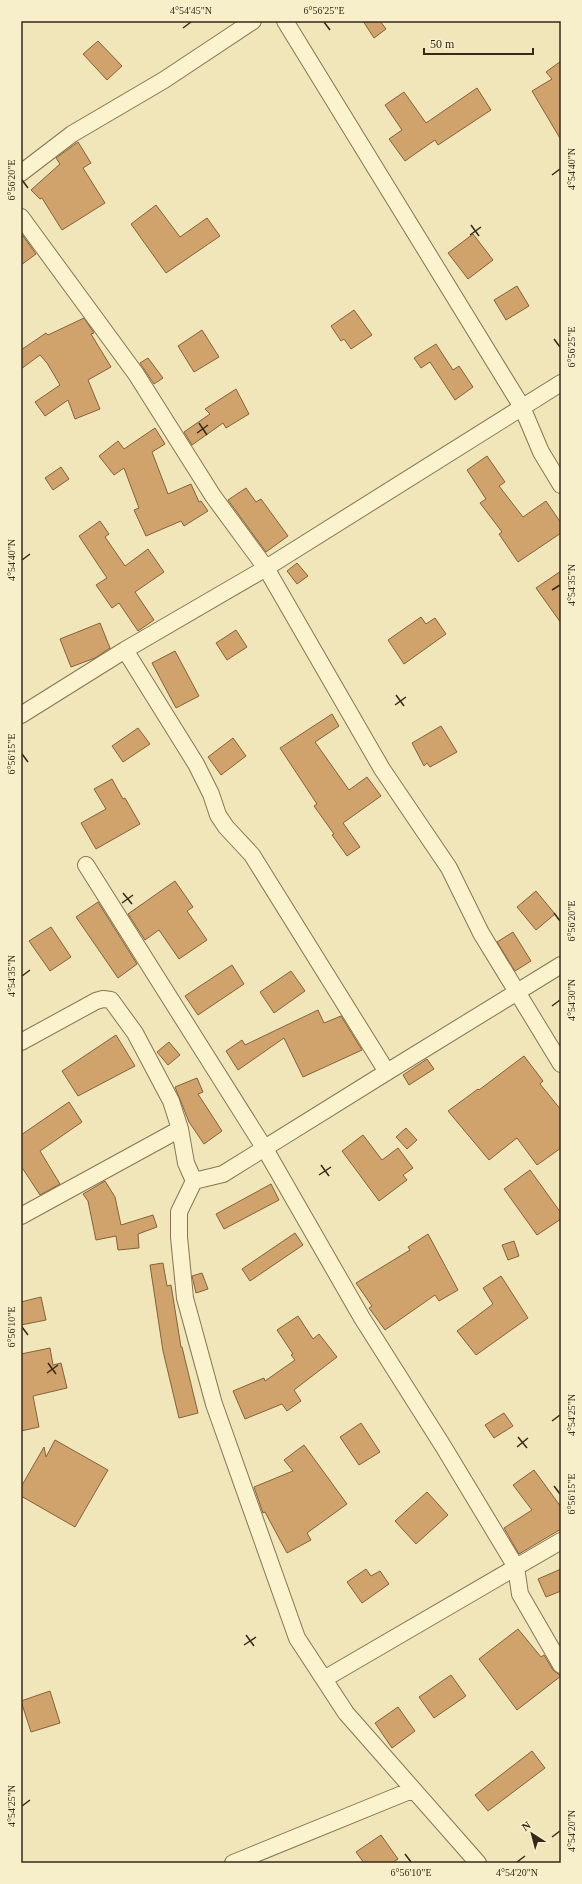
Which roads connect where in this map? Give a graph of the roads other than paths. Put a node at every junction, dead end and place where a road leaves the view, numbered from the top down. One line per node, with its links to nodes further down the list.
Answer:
1 (252, 21): 3 (street)
2 (285, 21): 6 (street)
3 (21, 174)
4 (21, 217): 8 (street)
5 (561, 383): 6 (street)
6 (522, 408): 7 (street); 8 (street)
7 (561, 485)
8 (266, 568): 9 (street); 13 (street)
9 (125, 650): 10 (street); 16 (street)
10 (21, 715)
11 (86, 865): 18 (street)
12 (561, 966): 13 (street)
13 (518, 991): 15 (street); 16 (street)
14 (21, 1042): 17 (street)
15 (561, 1064)
16 (387, 1072): 18 (street)
17 (180, 1129): 19 (street); 20 (street)
18 (265, 1149): 19 (street); 22 (street)
19 (194, 1181): 24 (street)
20 (21, 1216)
21 (561, 1541): 22 (street)
22 (516, 1567): 23 (street); 24 (street)
23 (561, 1665)
24 (324, 1680): 25 (street)
25 (412, 1790): 26 (street); 27 (street)
26 (233, 1863)
27 (478, 1863)

